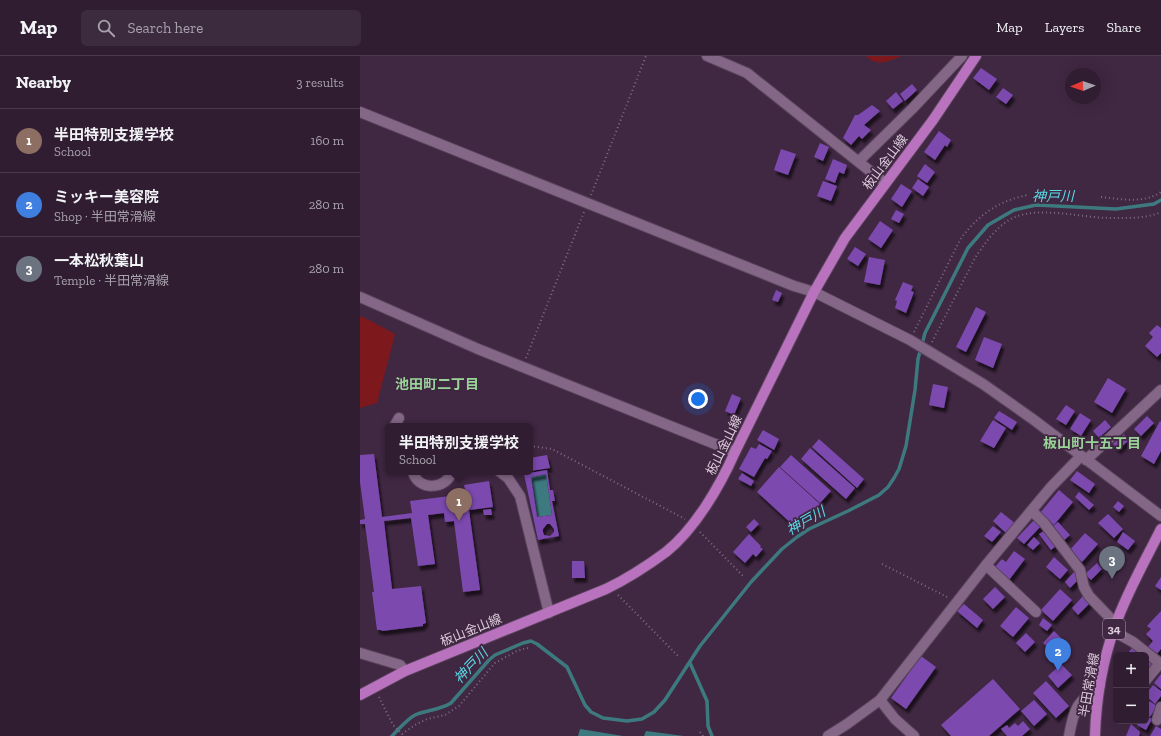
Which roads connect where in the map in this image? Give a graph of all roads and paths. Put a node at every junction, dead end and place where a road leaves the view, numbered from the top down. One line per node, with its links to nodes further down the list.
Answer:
1 (708, 56): 5 (street)
2 (962, 56): 5 (street)
3 (976, 56): 6 (main road, 板山金山線)
4 (360, 112): 11 (street)
5 (858, 161): 6 (street)
6 (885, 183): 11 (main road, 板山金山線)
7 (1161, 192): 9 (path)
8 (1028, 195): 13 (path)
9 (1101, 197)
10 (1161, 212): 14 (path)
11 (814, 292): 13 (street); 17 (main road, 板山金山線)
12 (360, 297): 17 (street)
13 (912, 341): 14 (street)
14 (928, 350): 18 (street)
15 (1161, 390): 18 (street)
16 (533, 446): 24 (path)
17 (735, 452): 24 (main road, 板山金山線)
18 (1083, 458): 22 (street); 23 (street)
19 (414, 475): 20 (street)
20 (450, 475)
21 (504, 475): 32 (street)
22 (1032, 511): 27 (street); 33 (street)
23 (1161, 516)
24 (692, 523): 28 (path); 29 (main road, 板山金山線)
25 (1161, 529): 33 (main road, 半田常滑線 / 34)
26 (882, 564): 30 (path)
27 (986, 565): 30 (street); 31 (street)
28 (744, 576)
29 (613, 586): 32 (main road, 板山金山線); 36 (path)
30 (956, 602): 43 (street)
31 (1036, 612)
32 (549, 613): 38 (main road, 板山金山線)
33 (1115, 628): 37 (street); 40 (main road, 半田常滑線 / 34)
34 (531, 649): 41 (path)
35 (360, 653): 38 (street)
36 (679, 657)
37 (1159, 660): 39 (street)
38 (405, 671): 41 (main road, 板山金山線)
39 (1149, 675)
40 (1100, 685): 50 (street); 51 (main road, 半田常滑線 / 34)
41 (376, 686): 42 (main road, 板山金山線)
42 (360, 695)
43 (880, 700): 48 (street); 49 (street)
44 (1161, 707): 45 (street)
45 (1156, 720)
46 (700, 732): 47 (path)
47 (702, 736)
48 (828, 736)
49 (914, 736)
50 (1069, 736)
51 (1095, 736)

